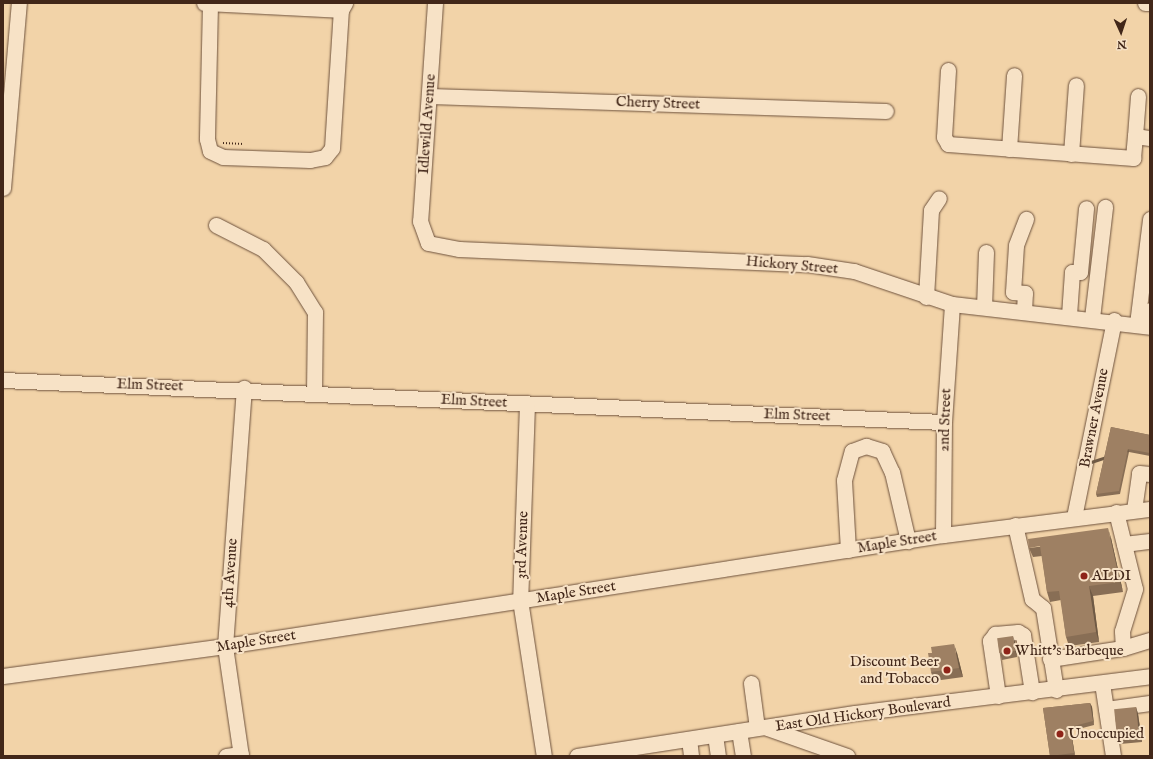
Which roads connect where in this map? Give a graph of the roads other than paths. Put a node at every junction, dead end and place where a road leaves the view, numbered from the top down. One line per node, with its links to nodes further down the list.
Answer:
1 (19, 3): 7 (street)
2 (207, 3): 6 (street); 6 (street)
3 (435, 3): 12 (street, Idlewild Avenue)
4 (1146, 3): 5 (street)
5 (1150, 3)
6 (343, 7)
7 (10, 28): 10 (street)
8 (948, 70): 17 (street)
9 (1014, 75): 17 (street)
10 (8, 76): 19 (street)
11 (1076, 85): 18 (street)
12 (430, 96): 14 (street, Cherry Street); 26 (street, Idlewild Avenue)
13 (1138, 96): 15 (street)
14 (886, 111)
15 (1135, 136): 16 (street); 18 (street)
16 (1150, 138)
17 (1009, 149): 18 (street)
18 (1071, 154)
19 (3, 188)
20 (939, 198): 28 (street)
21 (1105, 207): 34 (street)
22 (1086, 208): 33 (street)
23 (1026, 219): 32 (street)
24 (1150, 219): 36 (street)
25 (216, 225): 39 (street)
26 (428, 243): 28 (street, Hickory Street)
27 (986, 252): 30 (street)
28 (926, 297): 29 (street, Hickory Street)
29 (952, 304): 30 (street, Hickory Street); 41 (street, 2nd Street)
30 (984, 307): 32 (street, Hickory Street)
31 (1150, 310): 36 (street)
32 (1024, 311): 33 (street, Hickory Street)
33 (1069, 315): 34 (street, Hickory Street)
34 (1092, 318): 35 (street, Hickory Street)
35 (1114, 320): 36 (street, Hickory Street); 46 (street, Brawner Avenue)
36 (1145, 326)
37 (3, 380): 38 (street, Elm Street)
38 (244, 388): 39 (street, Elm Street); 55 (street, 4th Avenue)
39 (314, 392): 40 (street, Elm Street)
40 (528, 404): 41 (street, Elm Street); 53 (street, 3rd Avenue)
41 (944, 422): 48 (street, 2nd Street)
42 (1150, 474): 44 (street)
43 (1150, 509): 44 (street, Maple Street)
44 (1134, 510): 45 (street, Maple Street)
45 (1116, 512): 46 (street, Maple Street); 51 (street)
46 (1074, 517): 47 (street, Maple Street)
47 (1015, 525): 48 (street, Maple Street); 57 (street)
48 (943, 535): 49 (street, Maple Street)
49 (908, 541): 52 (street, Maple Street); 52 (street)
50 (1150, 541): 51 (street)
51 (1124, 544): 56 (street)
52 (848, 550): 53 (street, Maple Street)
53 (520, 600): 55 (street, Maple Street); 72 (street, 3rd Avenue)
54 (1150, 640): 56 (street)
55 (225, 646): 58 (street, Maple Street); 71 (street, 4th Avenue)
56 (1123, 648): 57 (street)
57 (1050, 659): 62 (street)
58 (3, 676)
59 (1150, 676): 61 (street, East Old Hickory Boulevard)
60 (751, 683): 67 (street)
61 (1102, 683): 62 (street, East Old Hickory Boulevard); 66 (street)
62 (1056, 690): 63 (street, East Old Hickory Boulevard)
63 (1032, 692): 64 (street, East Old Hickory Boulevard); 64 (street)
64 (998, 696): 67 (street, East Old Hickory Boulevard)
65 (1150, 703): 66 (street)
66 (1106, 709): 78 (street)
67 (761, 728): 68 (street, East Old Hickory Boulevard); 77 (street)
68 (739, 731): 69 (street, East Old Hickory Boulevard); 76 (street)
69 (715, 735): 70 (street, East Old Hickory Boulevard); 75 (street)
70 (689, 739): 73 (street, East Old Hickory Boulevard); 74 (street)
71 (236, 755)
72 (544, 756)
73 (577, 756)
74 (691, 756)
75 (718, 756)
76 (743, 756)
77 (845, 756)
78 (1113, 756)

